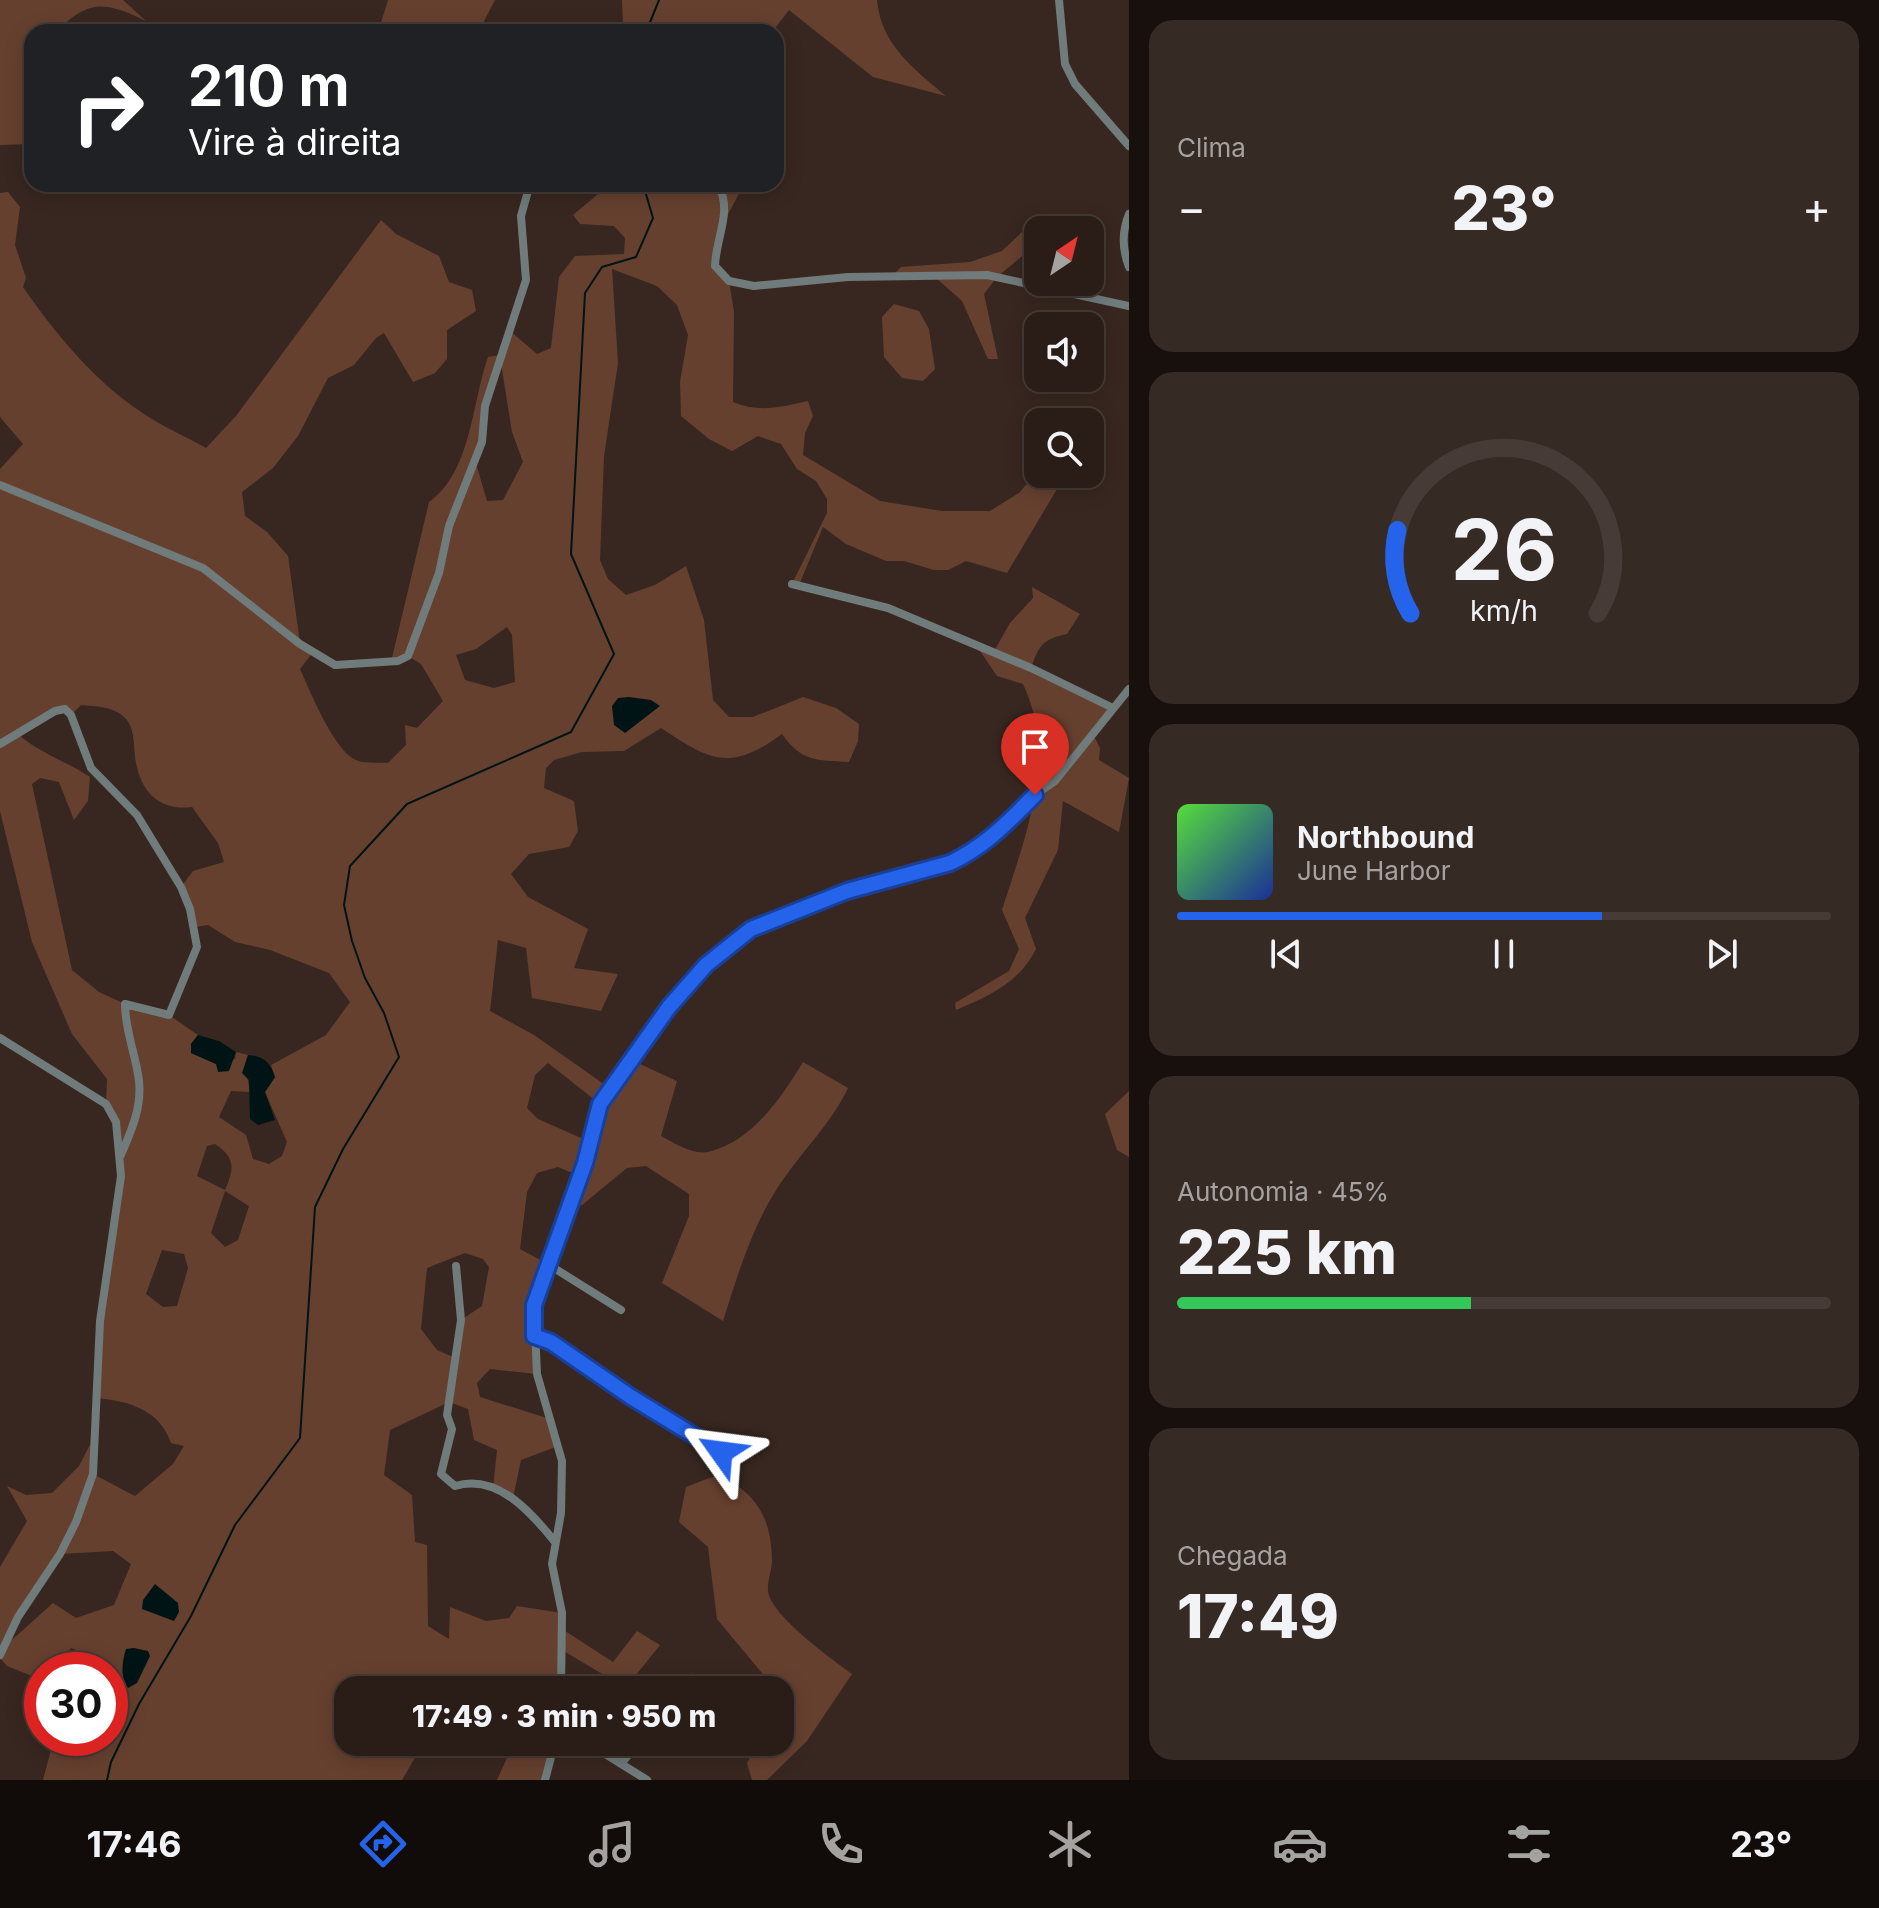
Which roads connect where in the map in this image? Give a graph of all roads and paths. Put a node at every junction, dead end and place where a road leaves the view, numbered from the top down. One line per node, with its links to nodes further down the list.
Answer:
1 (1059, 0): 2 (street)
2 (1129, 146)
3 (528, 192): 8 (street)
4 (722, 192): 7 (street)
5 (1129, 214): 6 (street)
6 (1129, 267)
7 (1129, 306)
8 (0, 485)
9 (792, 584): 11 (street)
10 (1129, 689): 11 (street)
11 (1111, 707): 15 (street)
12 (0, 744): 14 (street)
13 (0, 1038): 14 (street)
14 (119, 1159): 21 (street)
15 (546, 1263): 17 (street); 18 (street)
16 (456, 1266): 20 (street)
17 (621, 1310)
18 (534, 1336): 19 (street); 20 (street)
19 (721, 1452)
20 (555, 1542): 22 (street)
21 (0, 1655)
22 (561, 1676)
23 (551, 1756): 27 (street)
24 (608, 1756): 26 (street)
25 (628, 1756): 26 (street)
26 (621, 1764): 28 (street)
27 (545, 1780)
28 (647, 1780)

